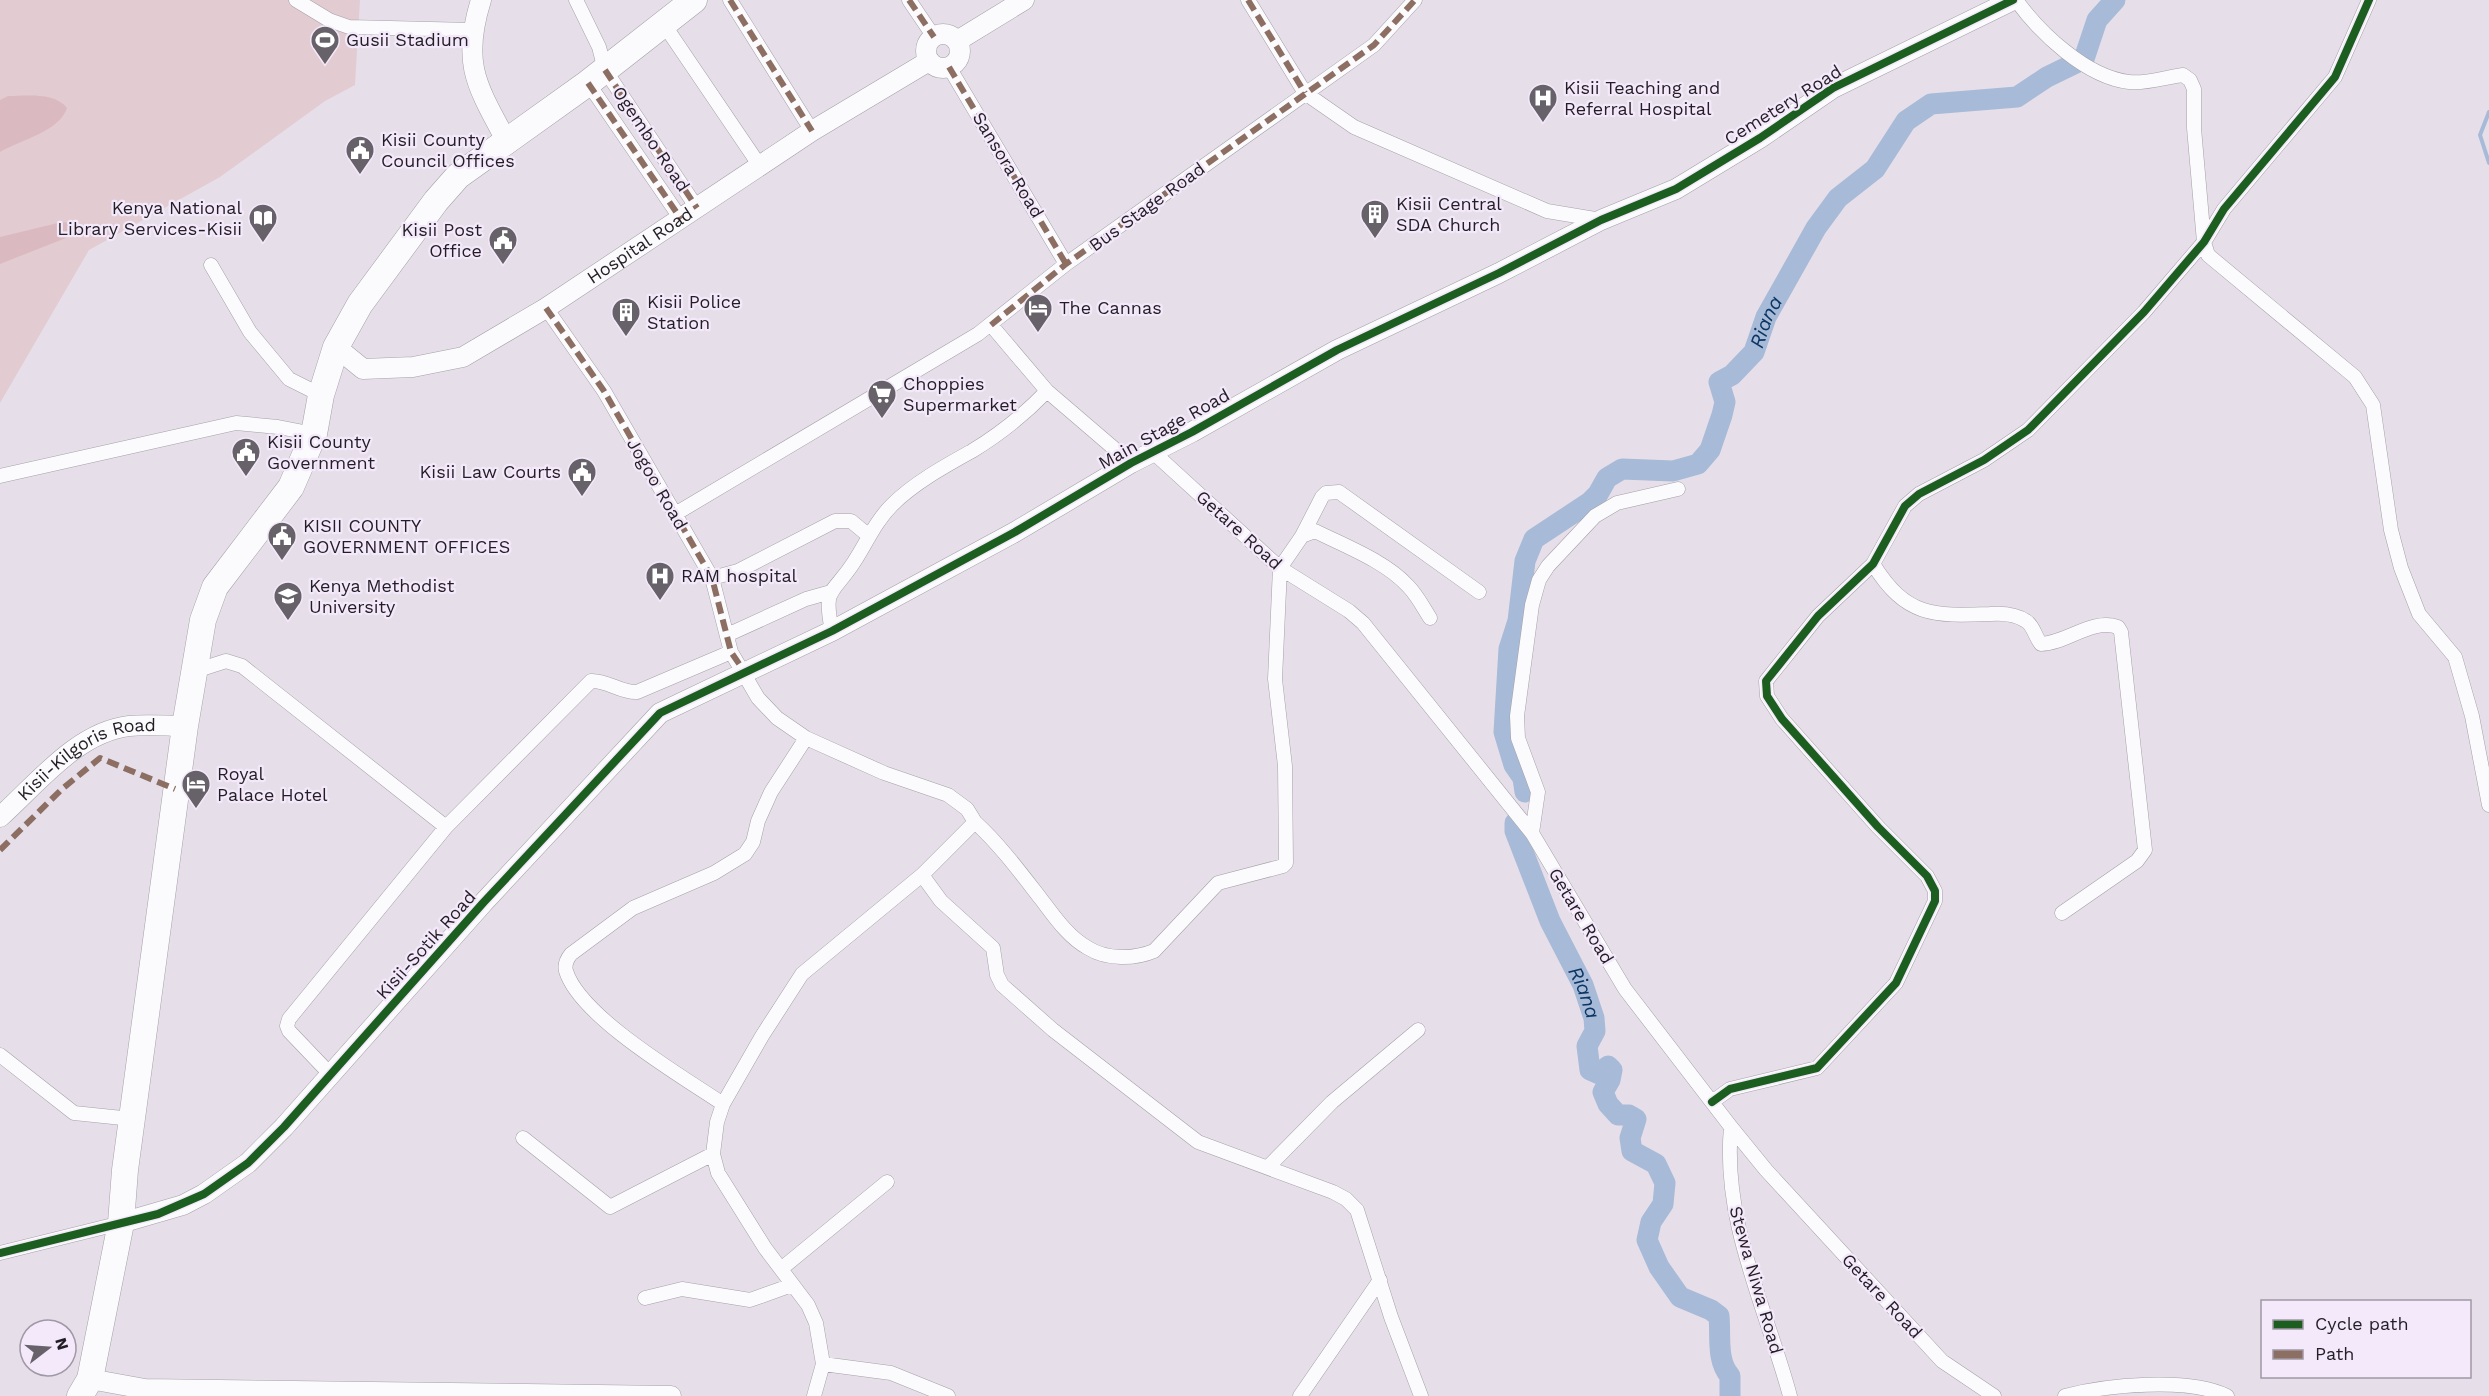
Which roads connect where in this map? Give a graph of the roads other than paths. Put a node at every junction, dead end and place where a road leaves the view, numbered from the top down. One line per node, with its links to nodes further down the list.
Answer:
1 (296, 0): 13 (street)
2 (481, 0): 13 (street)
3 (576, 0): 18 (street)
4 (694, 0): 12 (highway)
5 (730, 0): 20 (street)
6 (909, 0): 14 (street)
7 (1024, 0): 15 (street)
8 (1248, 0): 19 (street)
9 (1415, 0): 19 (street, Bus Stage Road)
10 (2014, 0): 24 (street, Cemetery Road); 25 (street)
11 (2369, 0): 25 (street)
12 (663, 23): 18 (highway); 22 (street)
13 (472, 30): 21 (street)
14 (934, 37): 15 (street); 16 (street)
15 (957, 41): 17 (street)
16 (929, 61): 17 (street); 20 (street, Hospital Road)
17 (949, 67): 26 (street, Sansora Road)
18 (598, 69): 21 (highway); 23 (street, Ogembo Road); 23 (street)
19 (1305, 93): 24 (street); 26 (street, Bus Stage Road)
20 (812, 131): 22 (street, Hospital Road)
21 (507, 142): 30 (highway)
22 (760, 166): 23 (street, Hospital Road)
23 (689, 213): 28 (street, Hospital Road)
24 (1601, 220): 34 (street, Main Stage Road)
25 (2204, 242): 41 (street); 54 (street)
26 (1066, 264): 29 (street, Bus Stage Road)
27 (211, 265): 32 (street)
28 (546, 308): 30 (street, Hospital Road); 38 (street, Jogoo Road)
29 (991, 325): 31 (street); 38 (street, Bus Stage Road)
30 (336, 347): 32 (highway)
31 (1047, 391): 35 (street); 39 (street)
32 (321, 395): 33 (highway)
33 (314, 434): 36 (street); 50 (highway)
34 (1154, 453): 35 (street, Main Stage Road); 42 (street, Getare Road)
35 (1131, 463): 47 (street, Main Stage Road)
36 (0, 476)
37 (1678, 489): 58 (street)
38 (675, 514): 43 (street, Jogoo Road)
39 (869, 536): 43 (street); 44 (street)
40 (1302, 536): 42 (street); 45 (street); 46 (street)
41 (1873, 564): 60 (street); 64 (street)
42 (1280, 568): 56 (street, Jogoo Road); 58 (street, Getare Road)
43 (712, 578): 48 (street, Jogoo Road)
44 (831, 592): 47 (street); 48 (street)
45 (1479, 592)
46 (1430, 618)
47 (832, 631): 51 (street, Main Stage Road)
48 (727, 635): 49 (street, Jogoo Road)
49 (731, 652): 51 (street, Jogoo Road); 57 (street)
50 (195, 671): 52 (highway); 57 (street)
51 (744, 671): 53 (street, Jogoo Road); 63 (street, Kisii-Sotik Road)
52 (185, 726): 55 (street, Kisii-Kilgoris Road); 66 (highway)
53 (806, 738): 56 (street, Jogoo Road); 65 (street)
54 (2489, 805)
55 (0, 818)
56 (975, 822): 59 (street)
57 (446, 827): 63 (street)
58 (1532, 833): 64 (street, Getare Road)
59 (922, 875): 65 (street); 70 (street)
60 (2062, 913)
61 (1418, 1030): 70 (street)
62 (0, 1055): 66 (street)
63 (331, 1076): 72 (street, Kisii-Sotik Road)
64 (1712, 1102): 67 (street, Getare Road)
65 (723, 1104): 69 (street)
66 (132, 1119): 72 (highway)
67 (1731, 1127): 85 (street, Stewa Niwa Road); 86 (street, Getare Road)
68 (523, 1138): 69 (street)
69 (713, 1155): 74 (street)
70 (1268, 1167): 75 (street)
71 (887, 1182): 74 (street)
72 (121, 1223): 73 (street); 79 (highway)
73 (0, 1252)
74 (781, 1269): 76 (street)
75 (1380, 1280): 83 (street); 84 (street)
76 (792, 1285): 77 (street); 78 (street)
77 (645, 1298)
78 (823, 1364): 81 (street); 82 (street)
79 (85, 1388): 80 (street)
80 (671, 1396)
81 (814, 1396)
82 (948, 1396)
83 (1300, 1396)
84 (1421, 1396)
85 (1790, 1396)
86 (1994, 1396)
87 (2065, 1396): 88 (street)
88 (2227, 1396)

